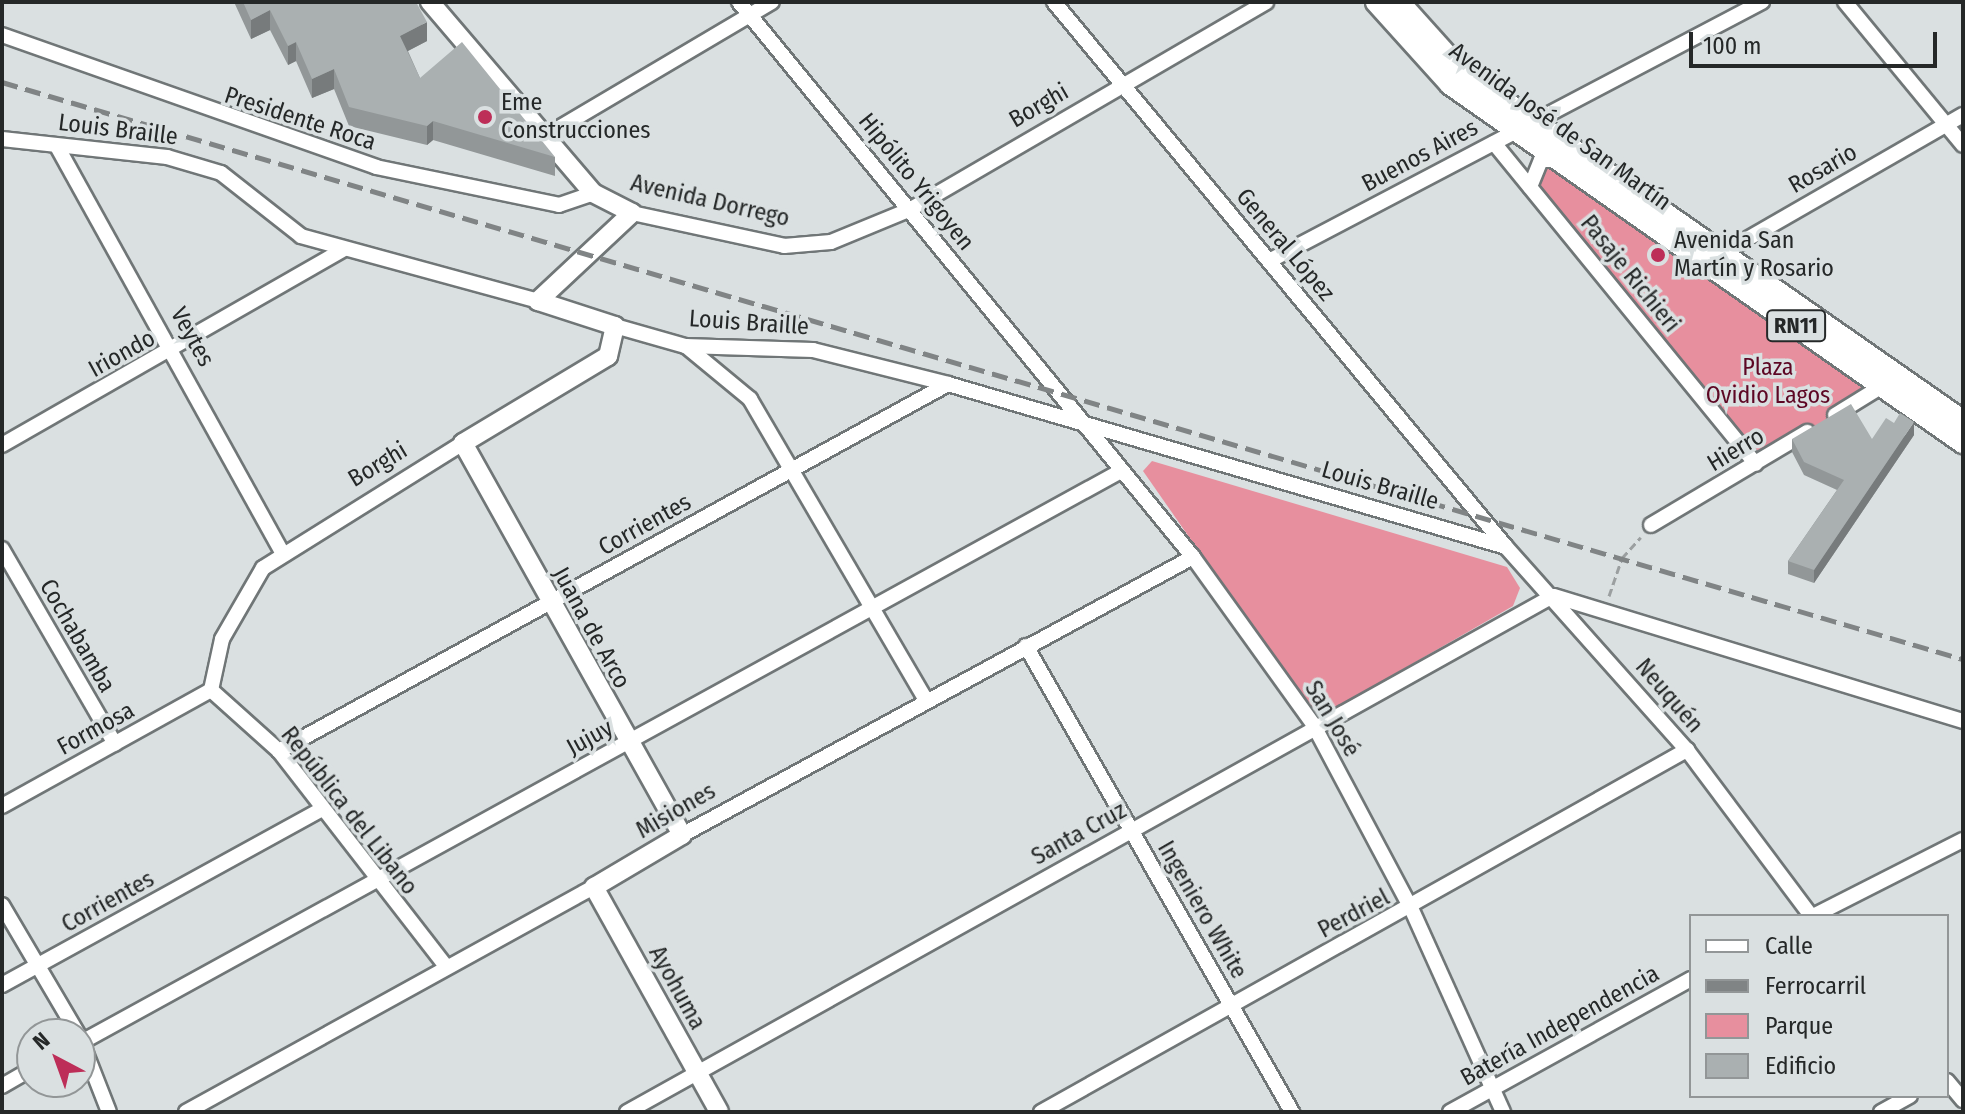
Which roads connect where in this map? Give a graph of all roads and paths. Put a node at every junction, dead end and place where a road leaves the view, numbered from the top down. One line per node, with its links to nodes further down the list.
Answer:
1 (430, 2): 15 (street, Avenida Dorrego)
2 (739, 2): 10 (street, Hipólito Yrigoyen)
3 (772, 2): 10 (street)
4 (1054, 2): 12 (street, General López)
5 (1266, 2): 12 (street, Borghi)
6 (1377, 2): 14 (main road, Avenida José de San Martín / RN11)
7 (1398, 2): 14 (main road, Avenida José de San Martín / RN11)
8 (1762, 2): 14 (street, Buenos Aires)
9 (1845, 2): 13 (street)
10 (750, 15): 15 (street); 23 (street, Hipólito Yrigoyen)
11 (2, 35): 22 (street, Presidente Roca)
12 (1123, 84): 23 (street, Borghi); 28 (street, General López)
13 (1957, 118): 18 (street); 27 (street, Rosario)
14 (1525, 127): 17 (street, Buenos Aires); 20 (main road, Avenida José de San Martín / RN11); 27 (main road, Avenida José de San Martín / RN11)
15 (542, 138): 22 (street, Avenida Dorrego)
16 (2, 139): 19 (street, Louis Braille)
17 (1494, 143): 21 (street, Pasaje Richieri); 28 (street, Buenos Aires)
18 (1963, 145)
19 (58, 148): 26 (street, Louis Braille); 32 (street, Veytes)
20 (1556, 160): 21 (street); 27 (main road, Avenida José de San Martín / RN11)
21 (1530, 187): 41 (street, Pasaje Richieri)
22 (593, 193): 24 (street, Avenida Dorrego)
23 (911, 209): 25 (street, Borghi); 35 (street, Hipólito Yrigoyen)
24 (632, 213): 25 (street, Avenida Dorrego); 29 (street)
25 (831, 242)
26 (344, 249): 29 (street, Louis Braille); 32 (street, Iriondo)
27 (1714, 260): 34 (main road, Avenida José de San Martín / RN11); 36 (main road, Avenida José de San Martín / RN11)
28 (1269, 261): 44 (street, General López)
29 (538, 301): 30 (street, Louis Braille)
30 (615, 326): 31 (street, Louis Braille); 39 (street, Borghi)
31 (685, 346): 33 (street, Louis Braille); 42 (street)
32 (175, 350): 40 (street, Iriondo); 48 (street, Veytes)
33 (948, 384): 37 (street, Louis Braille); 42 (street, Corrientes)
34 (1882, 386): 38 (main road, Avenida José de San Martín / RN11); 41 (street, Hierro)
35 (1054, 393): 37 (street, San José)
36 (1963, 422)
37 (1080, 424): 43 (street, San José); 46 (street, Louis Braille)
38 (1963, 442)
39 (463, 443): 48 (street, Borghi); 51 (street, Juana de Arco)
40 (2, 445)
41 (1756, 464): 45 (street, Hierro)
42 (792, 469): 51 (street, Corrientes); 52 (street)
43 (1121, 471): 49 (street, San José); 52 (street, Jujuy)
44 (1481, 516): 46 (street, Neuquén)
45 (1651, 525): 53 (path)
46 (1506, 547): 50 (street, Neuquén)
47 (2, 549): 60 (street, Cochabamba)
48 (281, 550): 55 (street, Borghi)
49 (1193, 557): 54 (street, Misiones); 58 (street, San José)
50 (1553, 596): 53 (street); 58 (street, Santa Cruz); 61 (street, Neuquén)
51 (549, 603): 59 (street, Juana de Arco); 62 (street, Corrientes)
52 (871, 608): 56 (street); 59 (street, Jujuy)
53 (1603, 611): 57 (street)
54 (1026, 646): 56 (street, Misiones); 65 (street, Ingeniero White)
55 (211, 690): 60 (street, Formosa); 62 (street, República del Libano)
56 (925, 699): 66 (street, Misiones)
57 (1963, 721)
58 (1313, 724): 65 (street, Santa Cruz); 71 (street, San José)
59 (628, 742): 66 (street, Juana de Arco); 68 (street, Jujuy)
60 (115, 744): 63 (street, Formosa)
61 (1687, 750): 71 (street, Perdriel); 72 (street, Neuquén)
62 (279, 751): 64 (street, República del Libano)
63 (2, 806)
64 (320, 810): 68 (street, República del Libano); 74 (street, Corrientes)
65 (1131, 830): 78 (street, Ingeniero White); 81 (street, Santa Cruz)
66 (682, 835): 69 (street, Misiones)
67 (1963, 840): 73 (street)
68 (375, 880): 75 (street, República del Libano); 80 (street, Jujuy)
69 (594, 887): 75 (street, Misiones); 81 (street, Ayohuma)
70 (2, 905): 74 (street)
71 (1411, 908): 78 (street, Perdriel); 84 (street, San José)
72 (1810, 914)
73 (1816, 914)
74 (36, 966): 77 (street, Corrientes); 79 (street)
75 (446, 966): 88 (street, Misiones)
76 (1689, 980): 84 (street, Batería Independencia)
77 (2, 985)
78 (1231, 1006): 91 (street, Perdriel); 92 (street, Ingeniero White)
79 (67, 1018)
80 (96, 1030)
81 (696, 1073): 89 (street, Santa Cruz); 90 (street, Ayohuma)
82 (96, 1079): 87 (street)
83 (1949, 1082): 86 (street)
84 (1491, 1090): 93 (street, Batería Independencia); 94 (street, San José)
85 (1906, 1098): 95 (street)
86 (1963, 1100)
87 (109, 1112)
88 (186, 1112)
89 (627, 1112)
90 (719, 1112)
91 (1041, 1112)
92 (1292, 1112)
93 (1450, 1112)
94 (1503, 1112)
95 (1881, 1112)

